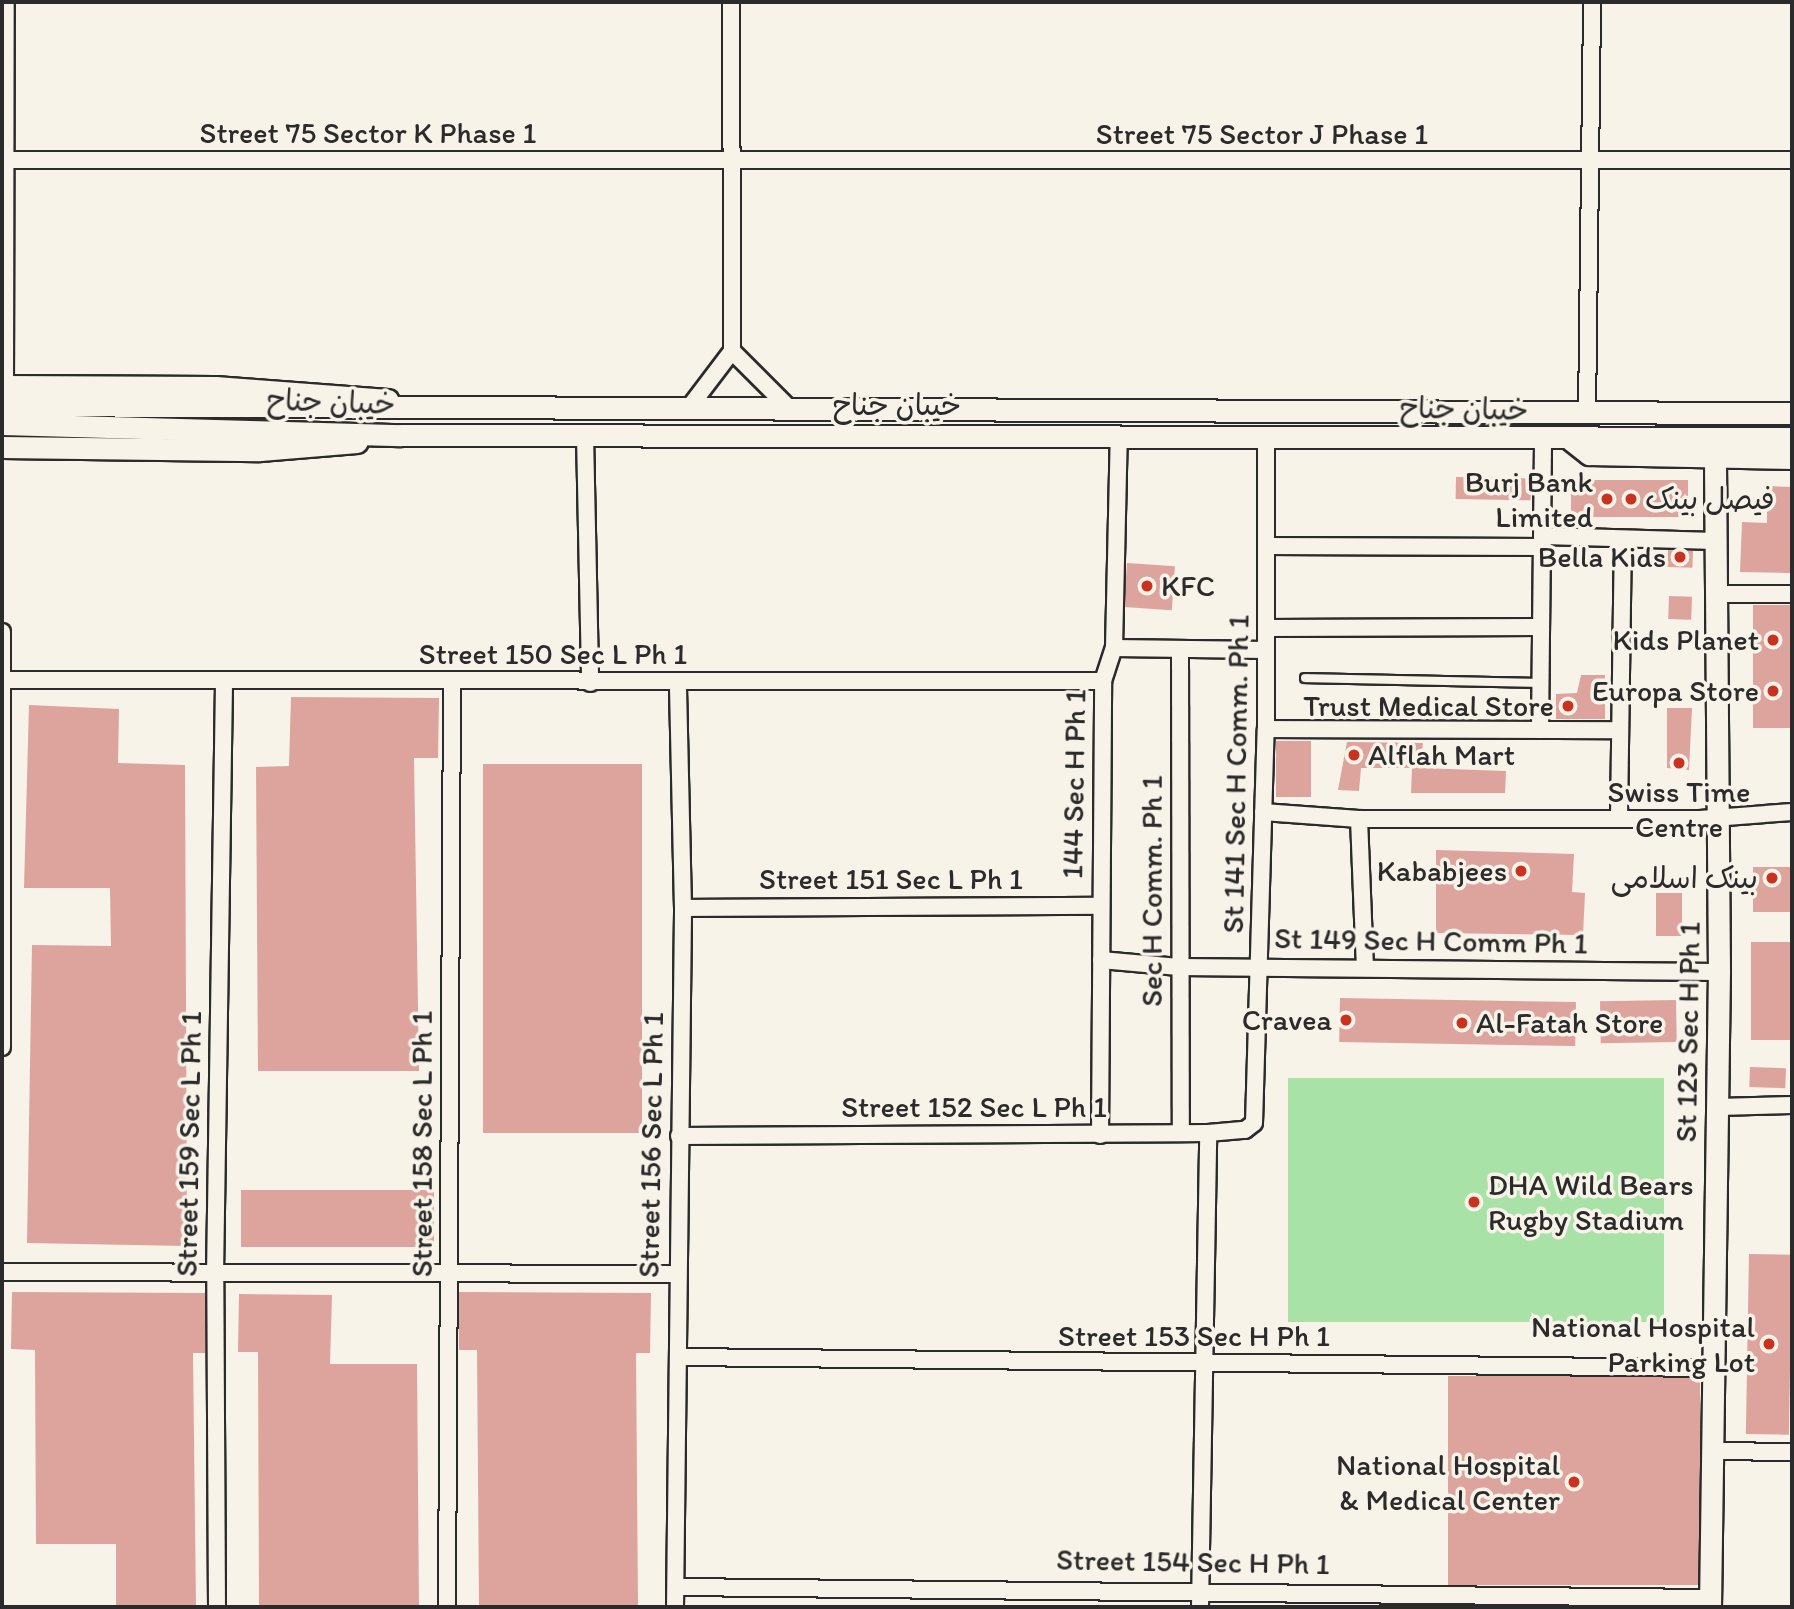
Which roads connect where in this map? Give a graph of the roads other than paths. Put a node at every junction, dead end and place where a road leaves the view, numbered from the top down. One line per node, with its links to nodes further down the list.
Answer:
1 (6, 2): 4 (street)
2 (732, 2): 6 (street)
3 (1592, 2): 7 (street)
4 (4, 160): 6 (street, Street 75 Sector K Phase 1); 9 (street)
5 (1792, 160): 7 (street, Street 75 Sector J Phase 1)
6 (732, 161): 7 (street, Street 75 Sector J Phase 1); 8 (street)
7 (1591, 162): 13 (street)
8 (732, 351): 10 (street); 11 (street)
9 (3, 392): 10 (main road, خیبان جناح)
10 (688, 409): 11 (main road, خیبان جناح)
11 (791, 410): 13 (main road, خیبان جناح)
12 (1792, 414): 13 (main road, خیبان جناح)
13 (1587, 415)
14 (2, 424): 15 (main road, خیبان جناح)
15 (401, 435): 16 (main road, خیبان جناح); 22 (main road)
16 (585, 435): 17 (main road, خیبان جناح); 44 (street)
17 (1119, 435): 18 (main road, خیبان جناح); 34 (street, 144 Sec H Ph 1)
18 (1266, 436): 20 (main road, خیبان جناح); 28 (street, St 141 Sec H Comm. Ph 1)
19 (1792, 438): 21 (main road, خیبان جناح)
20 (1543, 440): 21 (main road, خیبان جناح); 26 (street)
21 (1571, 440): 23 (main road)
22 (2, 447)
23 (1715, 458): 24 (main road); 27 (main road, St 123 Sec H Ph 1)
24 (1792, 458)
25 (1623, 540): 26 (street); 27 (street); 47 (street)
26 (1544, 541): 28 (street); 31 (street)
27 (1715, 541): 29 (main road, St 123 Sec H Ph 1)
28 (1266, 546): 32 (street, St 141 Sec H Comm. Ph 1)
29 (1715, 594): 30 (street); 50 (main road, St 123 Sec H Ph 1)
30 (1792, 594)
31 (1540, 627): 32 (street); 42 (street)
32 (1267, 628): 36 (street, St 141 Sec H Comm. Ph 1)
33 (2, 632): 38 (street)
34 (1114, 648): 35 (street); 40 (street, 144 Sec H Ph 1)
35 (1181, 650): 36 (street); 57 (street, Sec H Comm. Ph 1)
36 (1266, 650): 45 (street, St 141 Sec H Comm. Ph 1)
37 (1305, 678): 42 (lane)
38 (3, 680): 41 (street, Street 150 Sec L Ph 1); 60 (street)
39 (452, 681): 41 (street, Street 150 Sec L Ph 1); 44 (street, Street 150 Sec L Ph 1); 70 (street, Street 158 Sec L Ph 1)
40 (1102, 681): 43 (street, Street 150 Sec L Ph 1); 53 (street, 144 Sec H Ph 1)
41 (225, 682): 71 (street, Street 159 Sec L Ph 1)
42 (1538, 682): 46 (street)
43 (678, 683): 44 (street, Street 150 Sec L Ph 1); 54 (street, Street 156 Sec L Ph 1)
44 (590, 684)
45 (1266, 729): 46 (street); 48 (street, St 141 Sec H Comm. Ph 1)
46 (1540, 730): 47 (street)
47 (1619, 730): 51 (street)
48 (1263, 812): 52 (street); 56 (street, St 141 Sec H Comm. Ph 1)
49 (1792, 812): 50 (street)
50 (1719, 816): 51 (street); 59 (main road, St 123 Sec H Ph 1)
51 (1619, 818): 52 (street)
52 (1359, 819): 58 (street)
53 (1100, 906): 54 (street, Street 151 Sec L Ph 1); 55 (street, 144 Sec H Ph 1)
54 (683, 908): 67 (street, Street 156 Sec L Ph 1)
55 (1101, 960): 57 (street, St 149 Sec H Comm Ph 1); 66 (street, 144 Sec H Ph 1)
56 (1261, 966): 57 (street, St 149 Sec H Comm Ph 1); 58 (street, St 149 Sec H Comm Ph 1); 63 (street, St 141 Sec H Comm. Ph 1)
57 (1179, 967): 64 (street, Sec H Comm. Ph 1)
58 (1365, 968): 59 (street, St 149 Sec H Comm Ph 1)
59 (1719, 972): 62 (main road, St 123 Sec H Ph 1)
60 (2, 1047)
61 (1792, 1105): 62 (street)
62 (1717, 1107): 74 (main road, St 123 Sec H Ph 1)
63 (1258, 1112): 65 (street, Street 152 Sec L Ph 1)
64 (1181, 1133): 65 (street, Street 152 Sec L Ph 1); 66 (street, Street 152 Sec L Ph 1)
65 (1208, 1133): 73 (street)
66 (1100, 1135): 67 (street, Street 152 Sec L Ph 1)
67 (679, 1136): 69 (street, Street 156 Sec L Ph 1)
68 (2, 1272): 71 (street)
69 (677, 1274): 70 (street); 72 (street, Street 156 Sec L Ph 1)
70 (450, 1275): 71 (street); 81 (street, Street 158 Sec L Ph 1)
71 (215, 1276): 80 (street, Street 159 Sec L Ph 1)
72 (679, 1357): 73 (street, Street 153 Sec H Ph 1); 77 (street, Street 156 Sec L Ph 1)
73 (1203, 1365): 74 (street, Street 153 Sec H Ph 1); 78 (street)
74 (1709, 1368): 75 (main road, St 123 Sec H Ph 1)
75 (1712, 1451): 76 (street); 79 (main road, St 123 Sec H Ph 1)
76 (1792, 1452)
77 (676, 1587): 78 (street, Street 154 Sec H Ph 1); 82 (street, Street 156 Sec L Ph 1)
78 (1200, 1589): 79 (street, Street 154 Sec H Ph 1); 83 (street)
79 (1710, 1603)
80 (217, 1607)
81 (447, 1607)
82 (676, 1607)
83 (1200, 1607)

